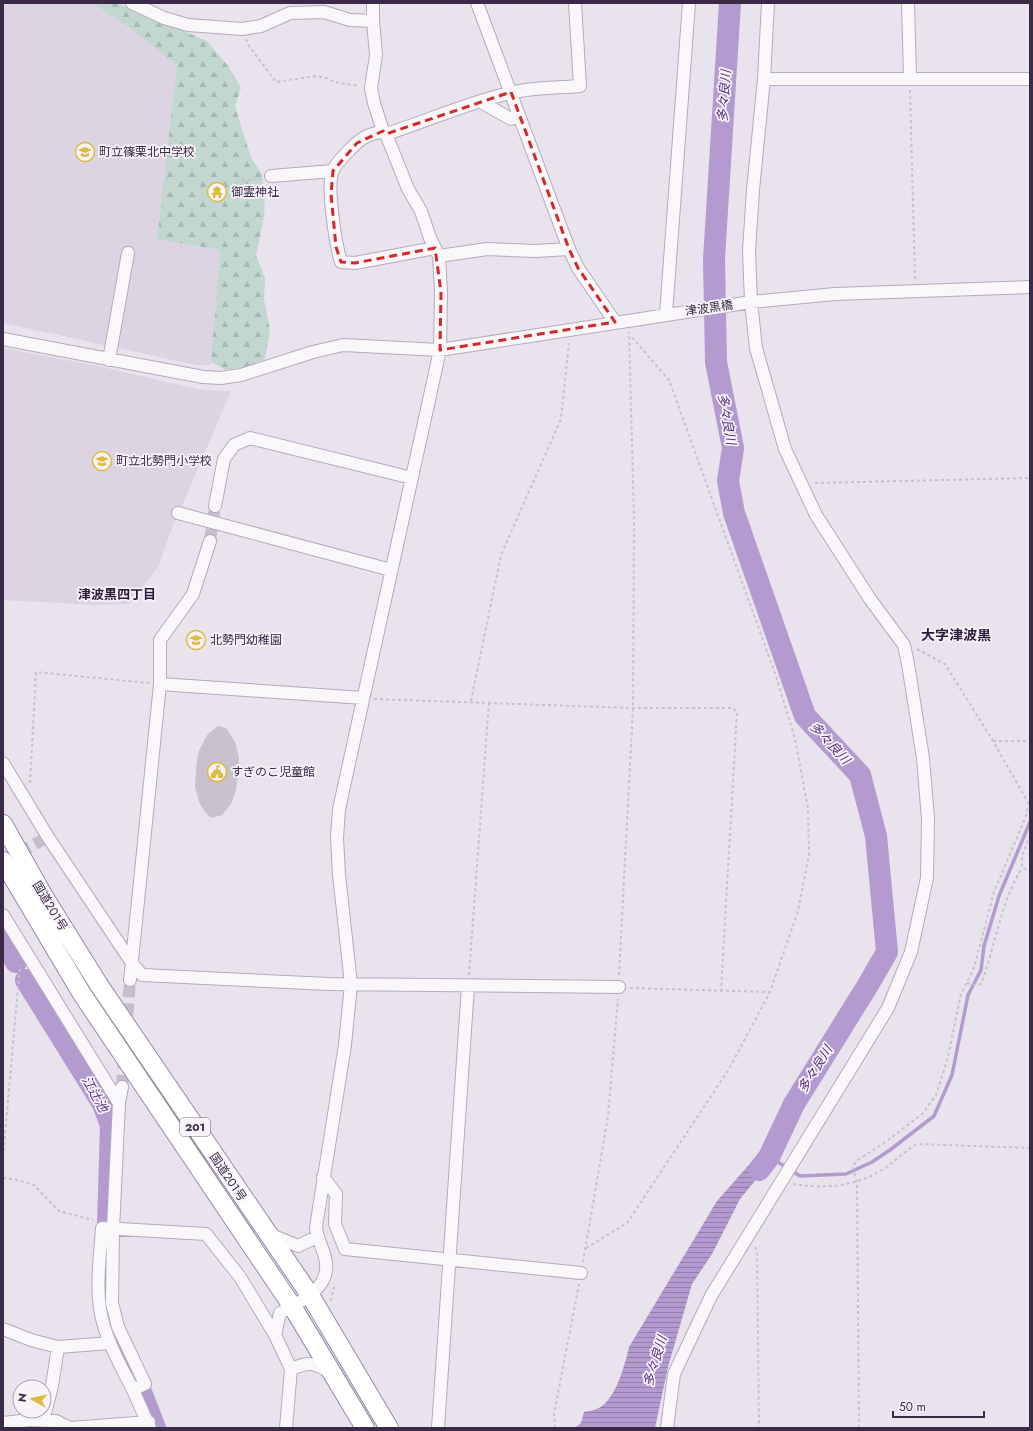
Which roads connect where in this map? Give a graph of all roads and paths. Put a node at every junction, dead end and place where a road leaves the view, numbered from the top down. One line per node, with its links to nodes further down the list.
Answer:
1 (132, 3): 9 (street)
2 (373, 3): 8 (street)
3 (477, 3): 14 (street)
4 (575, 3): 14 (street)
5 (689, 3): 27 (street)
6 (768, 3): 11 (street)
7 (908, 3): 10 (street)
8 (372, 21): 9 (street); 13 (street)
9 (242, 29): 13 (path)
10 (910, 78): 11 (street); 12 (street); 25 (path)
11 (764, 79): 26 (street)
12 (1030, 79)
13 (371, 88): 17 (street)
14 (511, 92): 15 (street); 16 (street)
15 (481, 102): 16 (street); 17 (street)
16 (519, 116): 21 (street)
17 (384, 132): 18 (street); 22 (street)
18 (332, 171): 19 (street); 22 (street)
19 (270, 176): 20 (path)
20 (236, 182)
21 (569, 249): 22 (street); 28 (street)
22 (437, 252): 32 (street)
23 (128, 253): 33 (street)
24 (1030, 287): 25 (street, 津波黒橋)
25 (915, 290): 26 (street, 津波黒橋)
26 (748, 302): 27 (street, 津波黒橋); 36 (street)
27 (670, 314): 28 (street, 津波黒橋)
28 (621, 321): 29 (street, 津波黒橋); 30 (path)
29 (570, 330): 32 (street, 津波黒橋); 44 (path)
30 (630, 334): 46 (path); 66 (path)
31 (3, 339): 33 (street, 津波黒橋)
32 (440, 350): 33 (street, 津波黒橋); 34 (street)
33 (109, 360)
34 (412, 478): 37 (street); 40 (street)
35 (1030, 478): 36 (path)
36 (802, 483): 41 (street)
37 (215, 506)
38 (178, 513): 40 (street)
39 (210, 541): 42 (street)
40 (391, 570): 43 (street)
41 (904, 644): 47 (path); 73 (street)
42 (160, 684): 43 (street); 50 (path); 59 (street)
43 (363, 698): 44 (path); 62 (street)
44 (471, 701): 45 (path)
45 (489, 702): 46 (path); 63 (path)
46 (633, 708): 64 (path); 65 (path)
47 (993, 741): 48 (path); 51 (path)
48 (1030, 741)
49 (3, 762): 50 (street)
50 (28, 804): 59 (street)
51 (1029, 805): 61 (path)
52 (3, 824): 76 (highway, 国道201号 / 201)
53 (1030, 836): 55 (path)
54 (3, 861): 85 (highway, 国道201号 / 201)
55 (1022, 868): 56 (path); 61 (path)
56 (1030, 870)
57 (3, 915): 58 (street)
58 (22, 944): 68 (street); 70 (path)
59 (132, 963): 60 (street); 62 (street)
60 (130, 980)
61 (967, 983): 74 (path)
62 (351, 984): 63 (street); 71 (street)
63 (468, 986): 64 (street); 80 (street)
64 (619, 988): 65 (path); 79 (path)
65 (721, 991): 66 (path)
66 (770, 992): 79 (path)
67 (122, 1087): 68 (street)
68 (120, 1103): 75 (street)
69 (1030, 1148): 74 (path)
70 (3, 1157)
71 (323, 1177): 78 (street); 80 (street)
72 (3, 1178): 75 (path)
73 (783, 1182): 74 (path); 77 (street)
74 (857, 1183): 104 (path)
75 (107, 1228): 87 (street); 88 (street); 92 (street)
76 (266, 1233): 78 (street); 83 (highway, 国道201号 / 201)
77 (749, 1236): 102 (street); 103 (path)
78 (317, 1237): 83 (street)
79 (586, 1248): 81 (path)
80 (449, 1259): 81 (street); 100 (street)
81 (581, 1273): 101 (path)
82 (336, 1281): 84 (path)
83 (310, 1295): 85 (street); 99 (highway, 国道201号 / 201)
84 (331, 1304)
85 (292, 1306): 87 (street); 91 (highway, 国道201号 / 201)
86 (3, 1329): 89 (street)
87 (275, 1335): 90 (street)
88 (110, 1343): 89 (street); 92 (street)
89 (58, 1347): 93 (street)
90 (292, 1369): 91 (street); 97 (street)
91 (335, 1376): 98 (highway, 国道201号 / 201)
92 (133, 1390): 95 (street)
93 (43, 1421): 94 (street); 96 (street)
94 (3, 1423)
95 (150, 1425): 96 (street)
96 (64, 1426)
97 (286, 1428)
98 (365, 1428)
99 (389, 1428)
100 (438, 1428)
101 (555, 1428)
102 (667, 1428)
103 (759, 1428)
104 (859, 1428)

